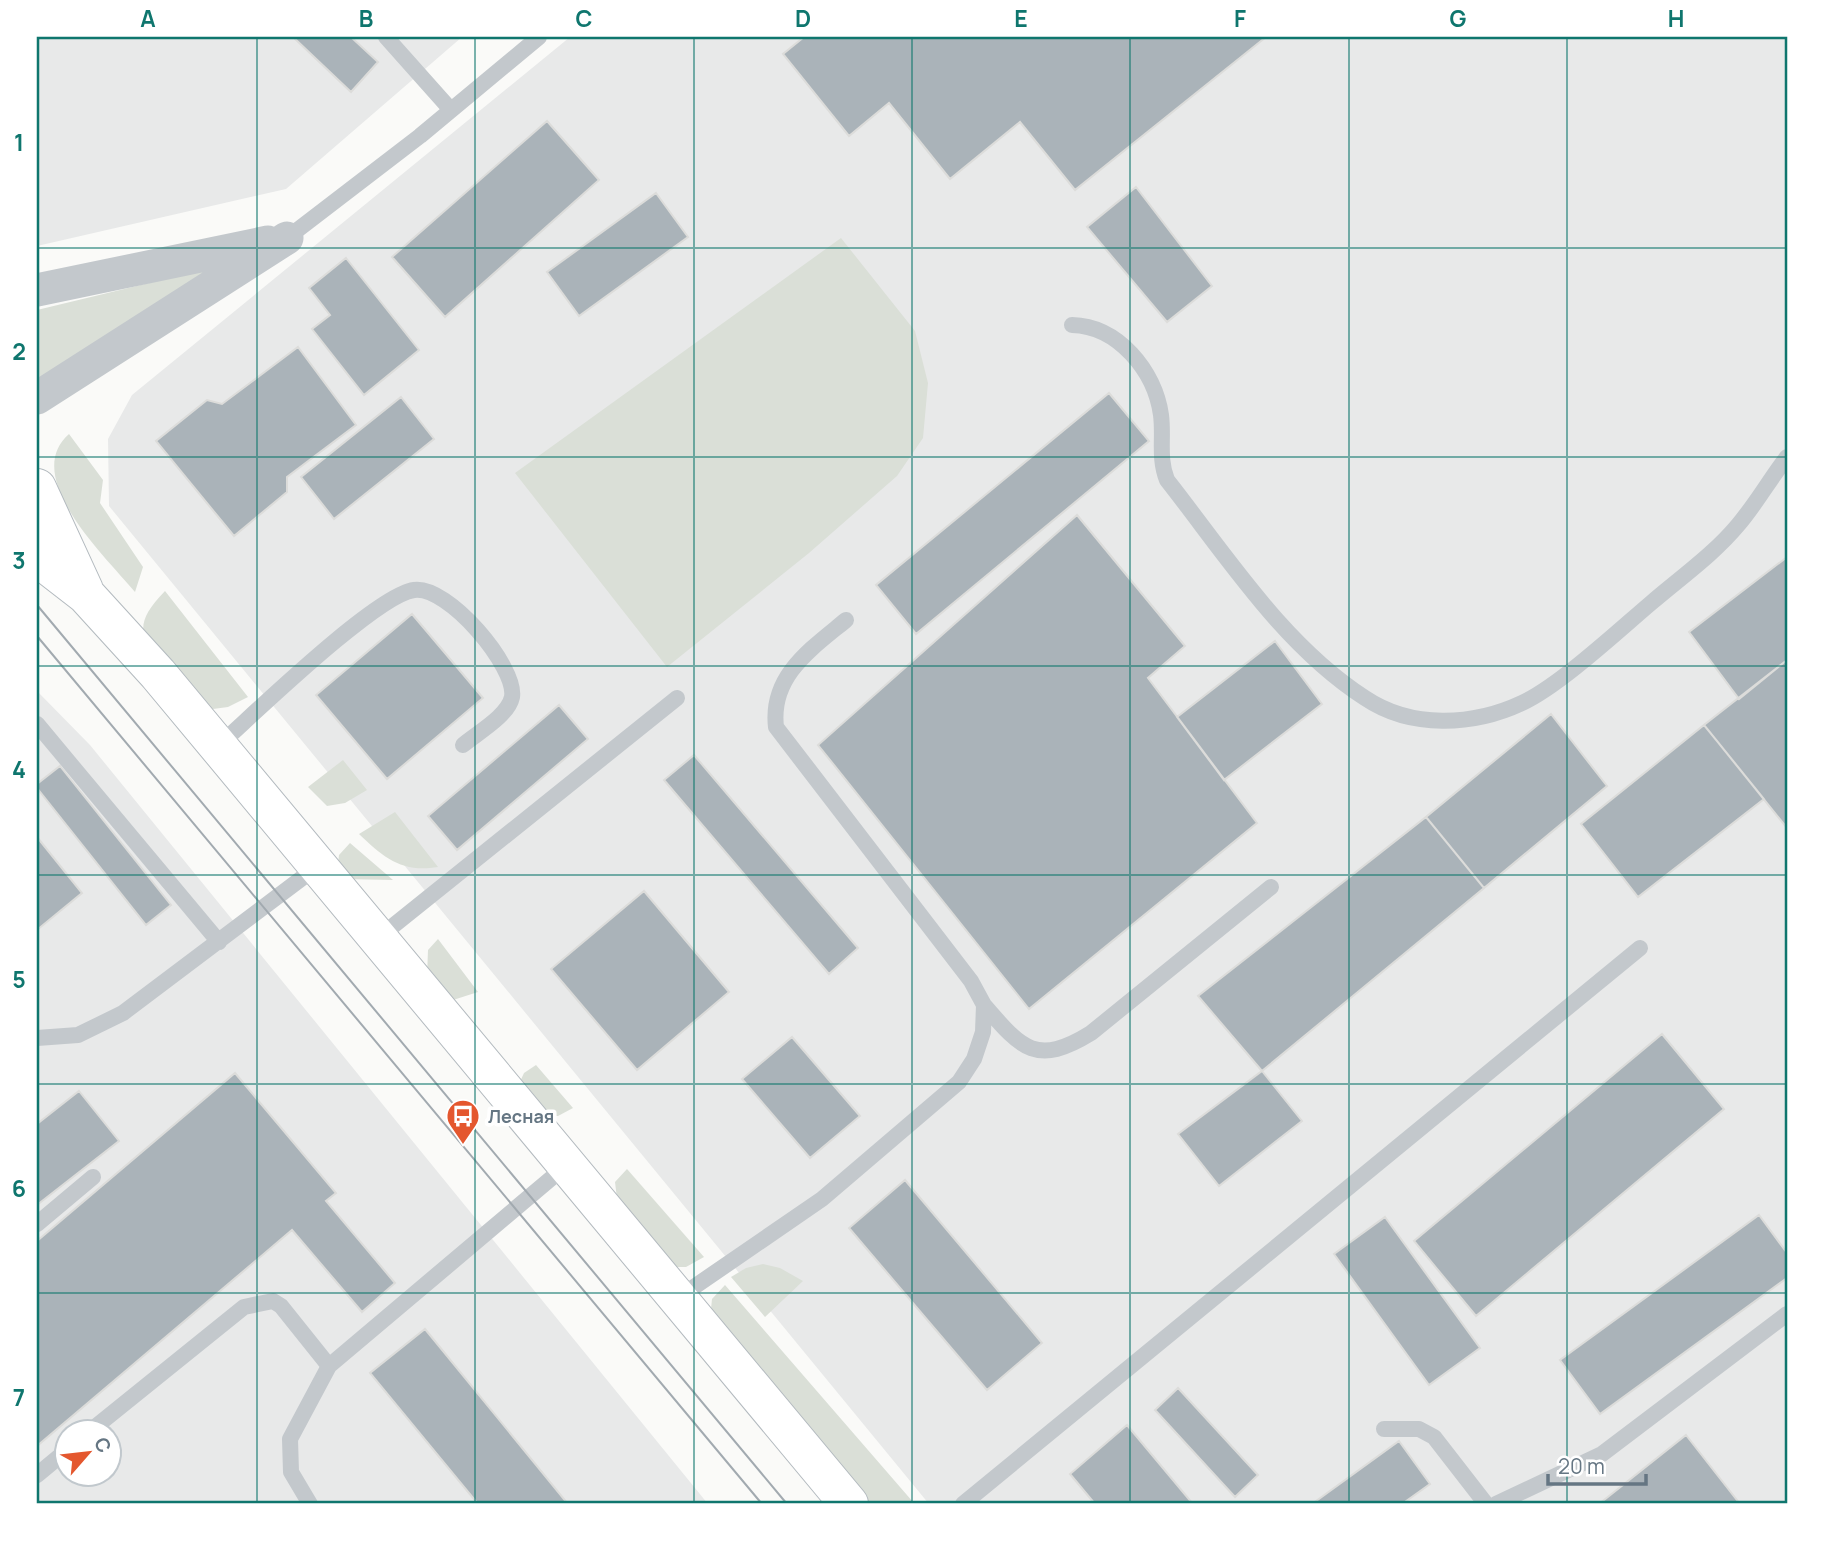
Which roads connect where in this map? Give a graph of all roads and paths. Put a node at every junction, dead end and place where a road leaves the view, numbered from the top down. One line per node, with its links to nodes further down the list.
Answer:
1 (386, 37): 3 (lane)
2 (540, 37): 3 (lane)
3 (451, 110): 4 (lane)
4 (287, 238): 5 (street); 7 (street)
5 (37, 290)
6 (1072, 325): 8 (lane)
7 (37, 398)
8 (1787, 457)
9 (37, 488): 11 (street)
10 (37, 557): 11 (street)
11 (86, 595): 17 (street)
12 (846, 620): 23 (lane)
13 (677, 698): 20 (lane)
14 (37, 724): 15 (lane)
15 (44, 744): 21 (lane)
16 (463, 745): 17 (lane)
17 (218, 746): 18 (street)
18 (318, 866): 20 (street); 21 (lane)
19 (1271, 887): 23 (lane)
20 (378, 938): 25 (street)
21 (219, 942): 24 (lane)
22 (1640, 947): 37 (lane)
23 (984, 1004): 28 (lane)
24 (37, 1038)
25 (566, 1165): 28 (street); 30 (lane)
26 (93, 1177): 27 (lane)
27 (37, 1224)
28 (678, 1298): 36 (street)
29 (1787, 1314): 39 (lane)
30 (329, 1366): 31 (lane); 35 (lane)
31 (108, 1418)
32 (1384, 1429): 38 (lane)
33 (52, 1463): 34 (lane)
34 (37, 1475)
35 (310, 1504)
36 (849, 1504)
37 (963, 1504)
38 (1486, 1504)
39 (1496, 1504)

